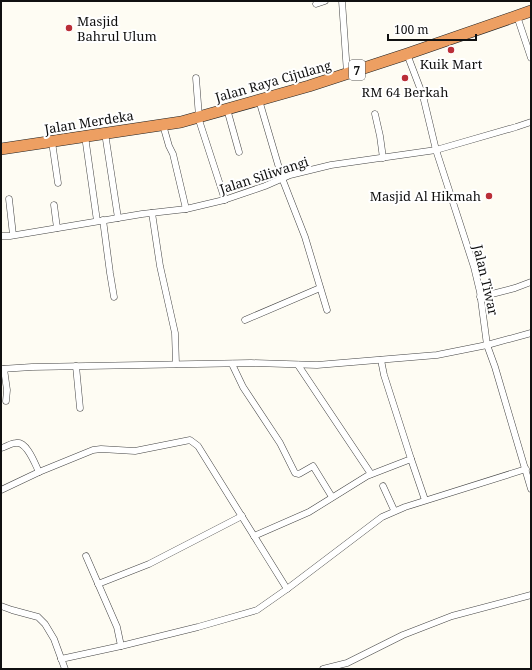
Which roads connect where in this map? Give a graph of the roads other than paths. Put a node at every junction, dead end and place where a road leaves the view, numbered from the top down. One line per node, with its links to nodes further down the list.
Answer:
1 (325, 1): 3 (street)
2 (342, 1): 8 (street)
3 (316, 4)
4 (531, 11): 5 (highway, Jalan Raya Cijulang / 7)
5 (517, 16): 6 (highway, Jalan Raya Cijulang / 7); 7 (street)
6 (407, 54): 8 (highway, Jalan Raya Cijulang / 7); 21 (street, Jalan Tiwar)
7 (531, 58)
8 (347, 73): 10 (highway, Jalan Raya Cijulang / 7)
9 (196, 78): 13 (street)
10 (260, 100): 11 (highway, Jalan Raya Cijulang / 7); 24 (street)
11 (227, 109): 13 (highway, Jalan Raya Cijulang / 7); 22 (street)
12 (375, 114): 23 (street)
13 (198, 117): 14 (highway, Jalan Raya Cijulang / 7); 27 (street)
14 (181, 122): 16 (highway, Jalan Merdeka / 7)
15 (531, 122): 21 (street, Jalan Siliwangi)
16 (163, 125): 17 (highway, Jalan Merdeka / 7); 29 (street)
17 (105, 134): 18 (highway, Jalan Merdeka / 7); 31 (street)
18 (85, 136): 19 (highway, Jalan Merdeka / 7); 32 (street)
19 (52, 142): 20 (highway, Jalan Merdeka / 7); 25 (street)
20 (1, 149)
21 (436, 150): 23 (street, Jalan Siliwangi); 38 (street, Jalan Tiwar)
22 (239, 152)
23 (383, 158): 24 (street, Jalan Siliwangi)
24 (282, 178): 27 (street, Jalan Siliwangi); 37 (street)
25 (58, 183)
26 (9, 199): 35 (street)
27 (225, 200): 29 (street, Jalan Siliwangi)
28 (54, 205): 33 (street)
29 (186, 209): 30 (street, Jalan Siliwangi)
30 (152, 212): 31 (street, Jalan Siliwangi); 45 (street)
31 (118, 218): 32 (street, Jalan Siliwangi)
32 (100, 221): 33 (street, Jalan Siliwangi); 39 (street)
33 (56, 228): 35 (street, Jalan Siliwangi)
34 (1, 236): 35 (street, Jalan Siliwangi)
35 (13, 236)
36 (531, 282): 38 (street)
37 (320, 288): 40 (street); 41 (street)
38 (480, 296): 43 (street, Jalan Tiwar)
39 (114, 297)
40 (327, 310)
41 (245, 320)
42 (531, 333): 43 (street)
43 (487, 345): 44 (street); 54 (street, Jalan Tiwar)
44 (381, 360): 47 (street); 53 (street)
45 (176, 364): 46 (street); 48 (street)
46 (232, 364): 47 (street); 60 (street)
47 (298, 365): 56 (street)
48 (76, 366): 49 (street); 51 (street)
49 (2, 369): 50 (street)
50 (6, 401)
51 (80, 408)
52 (1, 448): 55 (street)
53 (412, 459): 56 (street); 61 (street)
54 (526, 469): 58 (street, Jalan Tiwar); 61 (street)
55 (39, 472): 59 (street); 63 (street)
56 (371, 474): 60 (street)
57 (383, 486): 62 (street)
58 (531, 489)
59 (1, 490)
60 (332, 497): 64 (street)
61 (425, 500): 62 (street)
62 (394, 510): 67 (street)
63 (242, 516): 64 (street); 66 (street)
64 (254, 536): 67 (street)
65 (86, 556): 66 (street)
66 (98, 584): 70 (street)
67 (287, 589): 70 (street)
68 (531, 595): 73 (street)
69 (1, 606): 71 (street)
70 (121, 646): 71 (street)
71 (62, 659): 72 (street)
72 (65, 669)
73 (323, 669)

